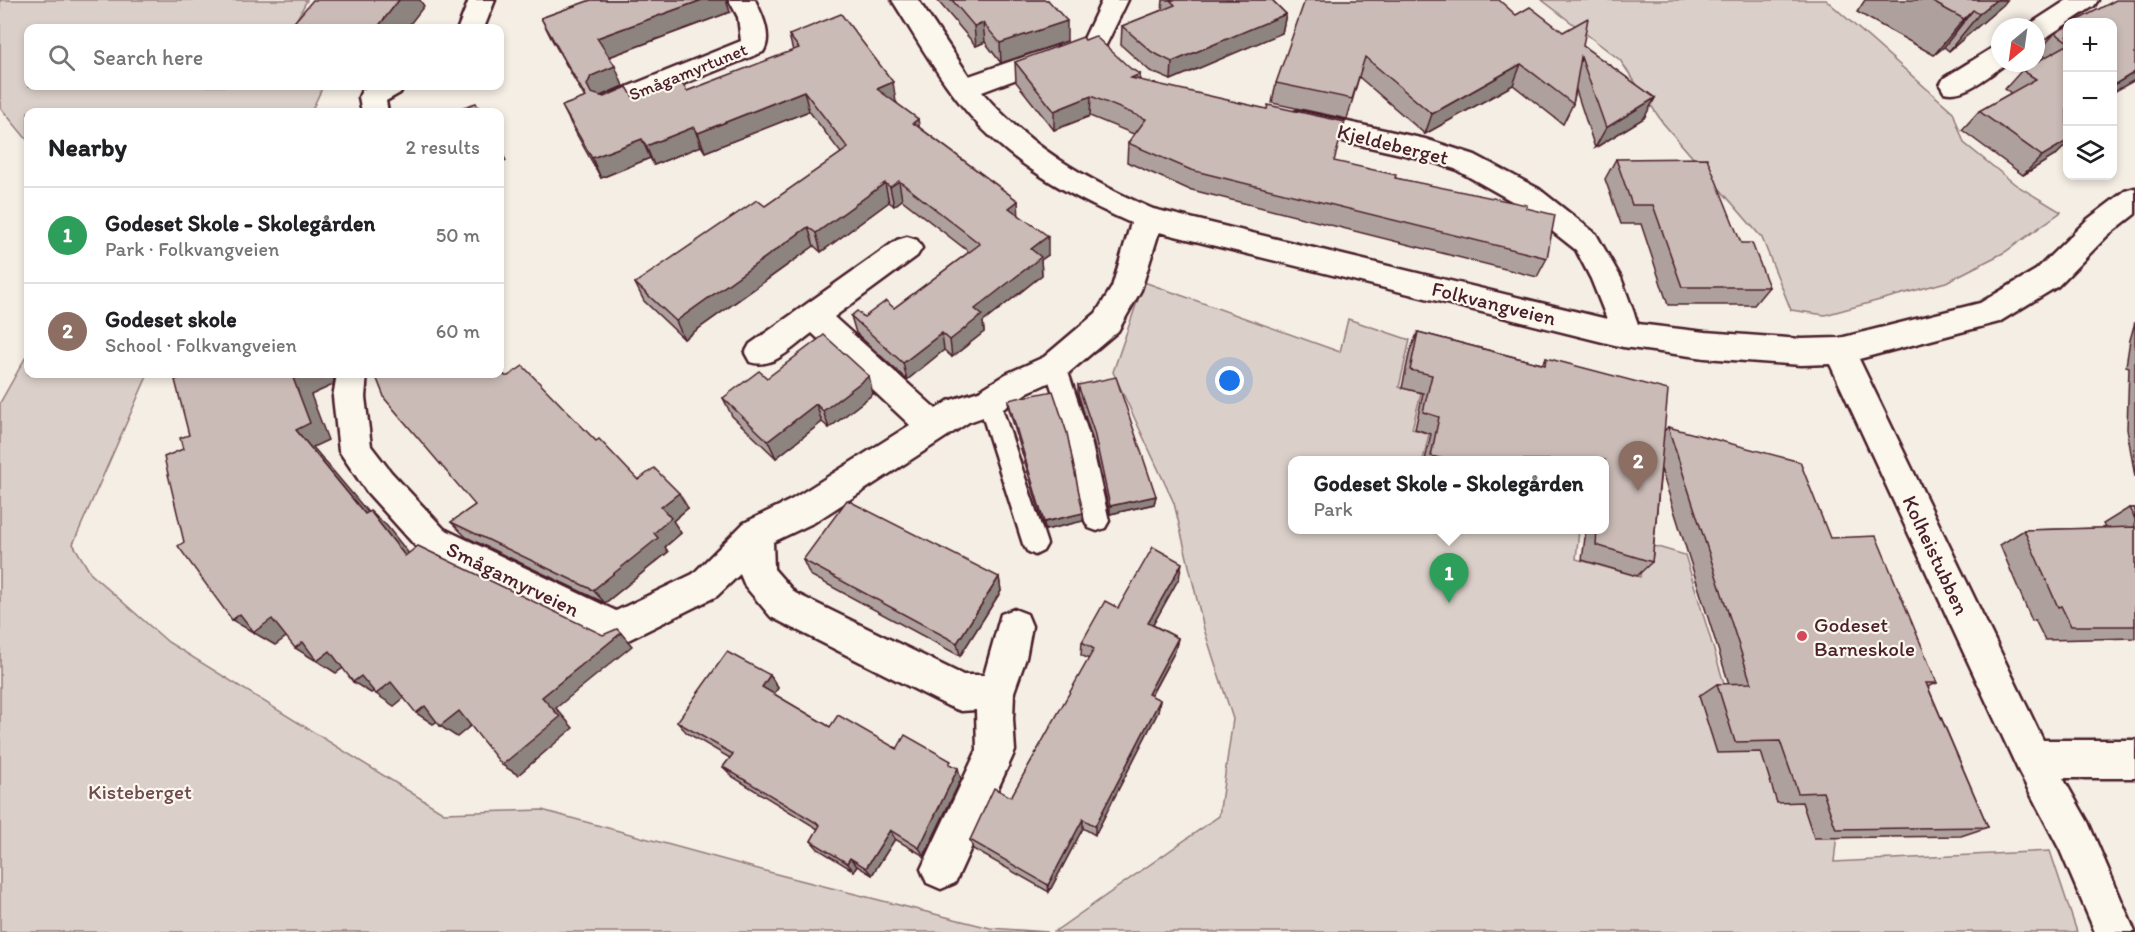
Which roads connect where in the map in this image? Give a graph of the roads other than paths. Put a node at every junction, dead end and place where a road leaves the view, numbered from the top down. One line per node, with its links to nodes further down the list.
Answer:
1 (482, 0): 6 (street)
2 (742, 0): 13 (street, Smågamyrtunet)
3 (905, 0): 12 (street, Folkvangveien)
4 (1115, 0): 8 (street)
5 (2085, 0): 7 (street)
6 (473, 24)
7 (2045, 26)
8 (1095, 43): 9 (street); 12 (street)
9 (1118, 61)
10 (1991, 61): 11 (street)
11 (1953, 85)
12 (964, 88): 16 (street, Folkvangveien)
13 (612, 104)
14 (1278, 116): 19 (street, Kjeldeberget)
15 (2135, 199): 20 (street, Folkvangveien)
16 (1147, 218): 19 (street, Folkvangveien); 22 (street, Smågamyrveien)
17 (907, 248): 18 (street)
18 (813, 316): 21 (street); 25 (street)
19 (1623, 334): 20 (street, Folkvangveien)
20 (1840, 351): 31 (street, Kolheistubben)
21 (761, 353)
22 (1055, 366): 24 (street, Smågamyrveien); 26 (lane)
23 (351, 378): 27 (street, Smågamyrveien)
24 (989, 402): 25 (street, Smågamyrveien); 28 (lane)
25 (933, 427): 27 (street, Smågamyrveien)
26 (1097, 522)
27 (756, 534): 30 (street)
28 (1035, 544)
29 (1014, 626): 30 (street)
30 (996, 692): 33 (street)
31 (2032, 759): 32 (street); 34 (street, Kolheistubben)
32 (2135, 759)
33 (941, 869)
34 (2109, 915)

